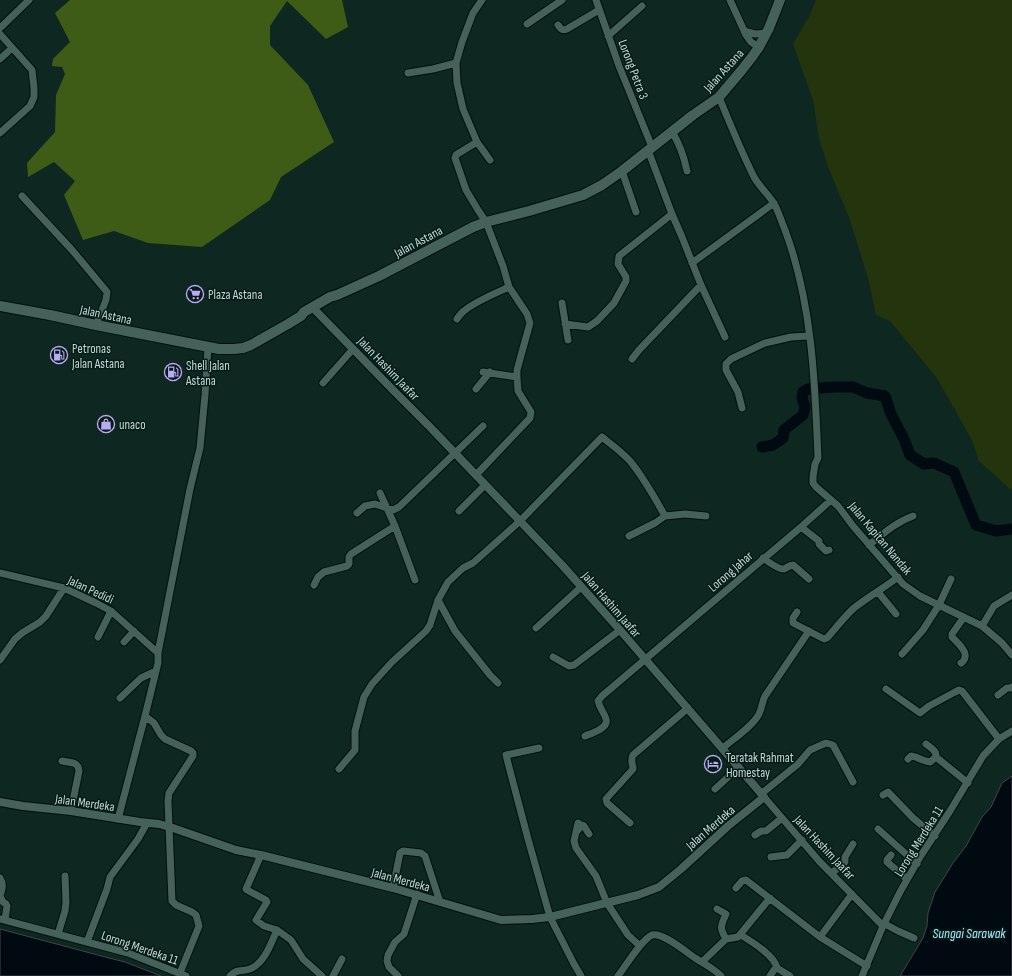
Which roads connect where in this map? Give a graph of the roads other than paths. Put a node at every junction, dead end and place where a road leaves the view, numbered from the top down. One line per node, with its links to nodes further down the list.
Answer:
1 (28, 0): 11 (street)
2 (482, 0): 19 (street)
3 (562, 0): 9 (street)
4 (596, 0): 8 (street, Lorong Petra 3)
5 (730, 0): 12 (street)
6 (780, 0): 13 (main road, Jalan Astana)
7 (642, 6): 15 (street)
8 (600, 10): 10 (street); 15 (street, Lorong Petra 3)
9 (527, 24)
10 (558, 25)
11 (0, 28)
12 (744, 31): 13 (street); 16 (street)
13 (766, 33): 16 (main road, Jalan Astana)
14 (0, 34): 17 (street)
15 (608, 36): 25 (street, Lorong Petra 3)
16 (759, 47): 21 (main road, Jalan Astana)
17 (12, 48): 18 (street); 23 (street)
18 (0, 59)
19 (456, 64): 20 (street); 24 (street)
20 (408, 73)
21 (719, 97): 22 (main road, Jalan Astana); 30 (street)
22 (672, 132): 25 (main road, Jalan Astana); 28 (street)
23 (0, 134)
24 (478, 142): 26 (street); 33 (street)
25 (650, 148): 27 (main road, Jalan Astana); 32 (street, Lorong Petra 3)
26 (490, 160)
27 (622, 171): 31 (street); 33 (main road, Jalan Astana)
28 (687, 171)
29 (22, 196): 42 (street)
30 (774, 203): 34 (street); 43 (street)
31 (636, 212)
32 (672, 214): 34 (street, Lorong Petra 3); 41 (street)
33 (486, 222): 36 (street); 39 (main road, Jalan Astana)
34 (692, 263): 35 (street, Lorong Petra 3)
35 (701, 285): 44 (street, Lorong Petra 3); 48 (street)
36 (509, 287): 40 (street); 49 (street)
37 (562, 303): 41 (street)
38 (0, 306): 42 (main road, Jalan Astana)
39 (314, 308): 46 (main road, Jalan Astana); 47 (street, Jalan Hashim Jaafar)
40 (457, 319)
41 (565, 324): 45 (street)
42 (96, 326): 46 (main road, Jalan Astana)
43 (809, 336): 52 (street); 58 (street, Jalan Kapitan Nandak)
44 (725, 337)
45 (568, 340)
46 (208, 347): 95 (street)
47 (353, 349): 50 (street); 54 (street, Jalan Hashim Jaafar)
48 (632, 359)
49 (517, 377): 51 (street); 55 (street)
50 (323, 383)
51 (476, 389)
52 (742, 408)
53 (483, 426): 54 (street)
54 (455, 453): 55 (street, Jalan Hashim Jaafar); 59 (street)
55 (476, 475): 56 (street, Jalan Hashim Jaafar)
56 (485, 484): 60 (street); 65 (street, Jalan Hashim Jaafar)
57 (380, 493): 59 (street)
58 (831, 500): 67 (street, Lorong Jahar); 69 (street, Jalan Kapitan Nandak)
59 (387, 508): 61 (street); 66 (street)
60 (459, 511)
61 (357, 513)
62 (665, 516): 63 (street); 65 (street); 68 (street)
63 (706, 516)
64 (913, 516): 69 (street)
65 (520, 520): 78 (street, Jalan Hashim Jaafar); 82 (street)
66 (395, 526): 76 (street); 77 (street)
67 (801, 527): 70 (street); 71 (street, Lorong Jahar)
68 (629, 536)
69 (869, 545): 73 (street, Jalan Kapitan Nandak)
70 (829, 550)
71 (763, 558): 74 (street); 99 (street, Lorong Jahar)
72 (0, 573): 79 (street, Jalan Pedidi)
73 (898, 577): 80 (street); 83 (street, Jalan Kapitan Nandak)
74 (809, 579)
75 (952, 579): 83 (street)
76 (416, 580)
77 (314, 585)
78 (581, 587): 89 (street); 90 (street, Jalan Hashim Jaafar)
79 (64, 588): 84 (street, Jalan Pedidi); 100 (street)
80 (878, 592): 86 (street); 92 (street)
81 (1012, 595): 88 (street)
82 (438, 600): 103 (street); 120 (street)
83 (939, 605): 87 (street, Jalan Kapitan Nandak); 96 (street)
84 (111, 611): 91 (street, Jalan Pedidi); 93 (street)
85 (797, 612): 92 (street)
86 (896, 614)
87 (964, 617): 88 (street, Jalan Kapitan Nandak); 101 (street)
88 (982, 626): 97 (street, Jalan Kapitan Nandak)
89 (536, 628)
90 (620, 630): 98 (street); 99 (street, Jalan Hashim Jaafar)
91 (134, 631): 94 (street); 95 (street, Jalan Pedidi)
92 (809, 631): 115 (street)
93 (98, 637)
94 (124, 642)
95 (158, 653): 102 (street)
96 (902, 654)
97 (1012, 655)
98 (553, 656)
99 (644, 659): 108 (street, Jalan Hashim Jaafar); 111 (street, Lorong Jahar)
100 (0, 660)
101 (961, 663)
102 (156, 671): 107 (street); 109 (street)
103 (498, 683)
104 (1012, 687): 106 (street)
105 (886, 689): 112 (street)
106 (998, 695)
107 (120, 698)
108 (688, 708): 115 (street, Jalan Hashim Jaafar); 132 (street)
109 (145, 716): 129 (street); 133 (street)
110 (1012, 731): 112 (street, Lorong Merdeka 11)
111 (585, 736)
112 (999, 738): 122 (street, Lorong Merdeka 11)
113 (926, 744): 116 (street)
114 (539, 748): 157 (street)
115 (723, 748): 119 (street, Jalan Hashim Jaafar)
116 (936, 757): 117 (street); 122 (street)
117 (908, 759)
118 (62, 761): 127 (street)
119 (739, 767): 123 (street); 124 (street, Jalan Hashim Jaafar)
120 (339, 769)
121 (853, 782): 124 (street)
122 (968, 783): 138 (street, Lorong Merdeka 11)
123 (715, 790)
124 (763, 795): 128 (street, Jalan Hashim Jaafar); 155 (street, Jalan Merdeka)
125 (883, 795): 138 (street)
126 (0, 802): 127 (street, Jalan Merdeka)
127 (71, 811): 129 (street, Jalan Merdeka)
128 (782, 818): 137 (street); 139 (street, Jalan Hashim Jaafar)
129 (118, 819): 131 (street, Jalan Merdeka)
130 (578, 822): 135 (street)
131 (147, 823): 133 (street, Jalan Merdeka); 166 (street, Lorong Merdeka 11)
132 (630, 823)
133 (169, 827): 141 (street, Jalan Merdeka); 172 (street)
134 (878, 829): 144 (street)
135 (576, 832): 136 (street); 155 (street)
136 (589, 834)
137 (755, 835)
138 (935, 836): 144 (street, Lorong Merdeka 11)
139 (802, 840): 143 (street); 145 (street, Jalan Hashim Jaafar)
140 (853, 844): 145 (street)
141 (261, 855): 149 (street, Jalan Merdeka); 160 (street)
142 (891, 855): 148 (street)
143 (771, 857)
144 (917, 864): 148 (street, Lorong Merdeka 11)
145 (832, 874): 152 (street, Jalan Hashim Jaafar)
146 (65, 876): 161 (street)
147 (0, 878): 158 (street)
148 (907, 879): 159 (street, Lorong Merdeka 11)
149 (393, 888): 151 (street, Jalan Merdeka); 154 (street)
150 (736, 888): 153 (street)
151 (417, 894): 154 (street, Jalan Merdeka); 176 (street)
152 (852, 894): 159 (street, Jalan Hashim Jaafar); 163 (street)
153 (770, 898): 162 (street); 163 (street)
154 (440, 902): 157 (street, Jalan Merdeka)
155 (607, 903): 157 (street, Jalan Merdeka); 167 (street)
156 (717, 909): 165 (street)
157 (550, 916): 177 (street)
158 (2, 919): 161 (street, Lorong Merdeka 11)
159 (884, 925): 164 (street, Jalan Hashim Jaafar); 170 (street, Lorong Merdeka 11)
160 (278, 930): 173 (street); 174 (street)
161 (58, 934): 166 (street, Lorong Merdeka 11)
162 (741, 935): 165 (street); 171 (street)
163 (820, 937): 170 (street)
164 (914, 938)
165 (726, 939): 169 (street)
166 (87, 942): 172 (street, Lorong Merdeka 11)
167 (640, 946): 169 (street); 178 (street)
168 (342, 959): 175 (street)
169 (702, 962): 179 (street)
170 (867, 966): 182 (street, Lorong Merdeka 11)
171 (777, 968): 180 (street); 181 (street)
172 (183, 975)
173 (230, 976)
174 (322, 976)
175 (333, 976)
176 (398, 976)
177 (581, 976)
178 (618, 976)
179 (721, 976)
180 (770, 976)
181 (790, 976)
182 (862, 976)

